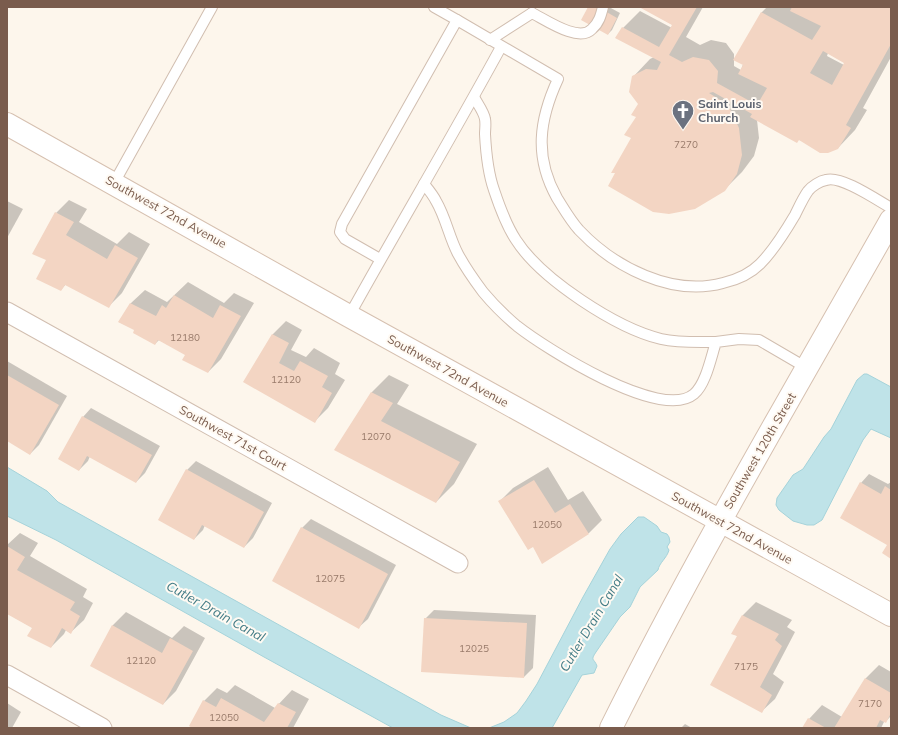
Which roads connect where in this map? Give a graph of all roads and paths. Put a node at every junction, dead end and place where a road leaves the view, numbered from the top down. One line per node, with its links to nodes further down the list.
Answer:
1 (212, 7): 10 (lane)
2 (434, 7): 5 (lane)
3 (603, 7): 4 (lane)
4 (532, 10): 6 (lane)
5 (457, 20): 6 (lane); 14 (lane)
6 (490, 40): 7 (lane)
7 (501, 47): 8 (lane); 12 (lane)
8 (474, 97): 11 (lane); 17 (lane)
9 (7, 124): 10 (street, Southwest 72nd Avenue)
10 (114, 183): 16 (street, Southwest 72nd Avenue)
11 (424, 184): 14 (lane); 17 (lane)
12 (891, 208)
13 (891, 220): 18 (street, Southwest 120th Street)
14 (380, 259): 16 (lane)
15 (7, 312): 20 (street, Southwest 71st Court)
16 (349, 316): 19 (street, Southwest 72nd Avenue)
17 (716, 342): 18 (lane)
18 (808, 368): 19 (street, Southwest 120th Street)
19 (720, 522): 21 (street, Southwest 72nd Avenue); 24 (street, Southwest 120th Street)
20 (458, 563)
21 (891, 615)
22 (7, 675): 23 (street)
23 (102, 728)
24 (611, 728)

